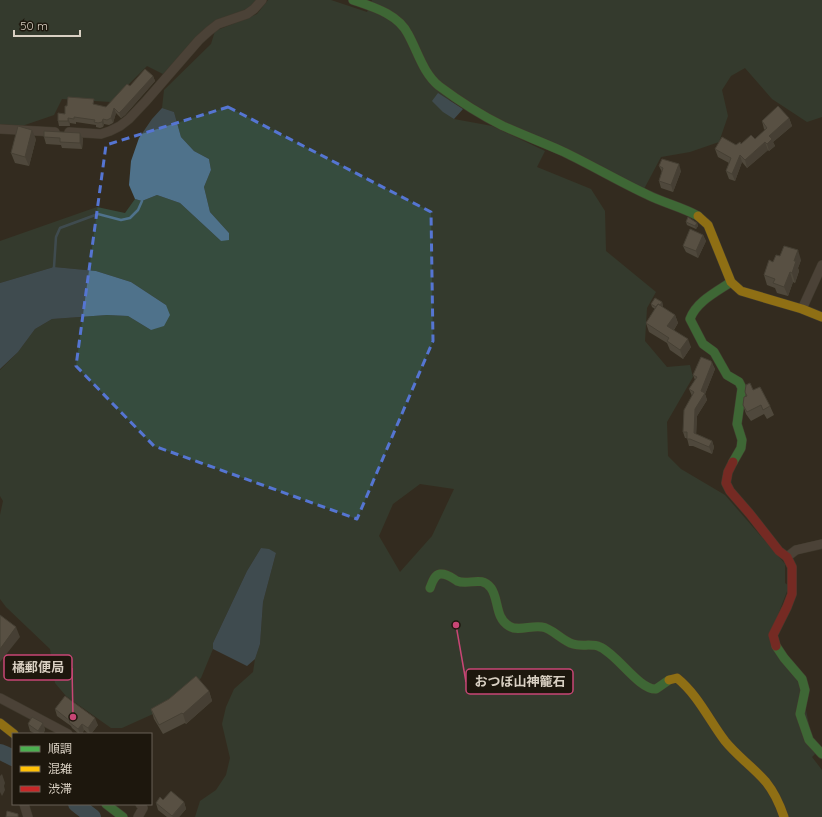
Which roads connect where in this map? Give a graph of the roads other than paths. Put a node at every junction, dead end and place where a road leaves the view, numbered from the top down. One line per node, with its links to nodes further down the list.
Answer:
1 (262, 0): 3 (street)
2 (354, 0): 5 (main road)
3 (0, 129)
4 (822, 265): 6 (street)
5 (731, 282): 6 (main road); 9 (main road)
6 (802, 309): 7 (main road)
7 (822, 317)
8 (822, 544): 9 (street)
9 (787, 557): 15 (main road)
10 (430, 588): 22 (main road)
11 (0, 698): 14 (street)
12 (0, 723): 13 (main road)
13 (13, 733)
14 (65, 733)
15 (822, 754)
16 (24, 805): 19 (street)
17 (107, 805): 20 (main road)
18 (141, 805): 21 (street)
19 (28, 817)
20 (123, 817)
21 (138, 817)
22 (784, 817)

